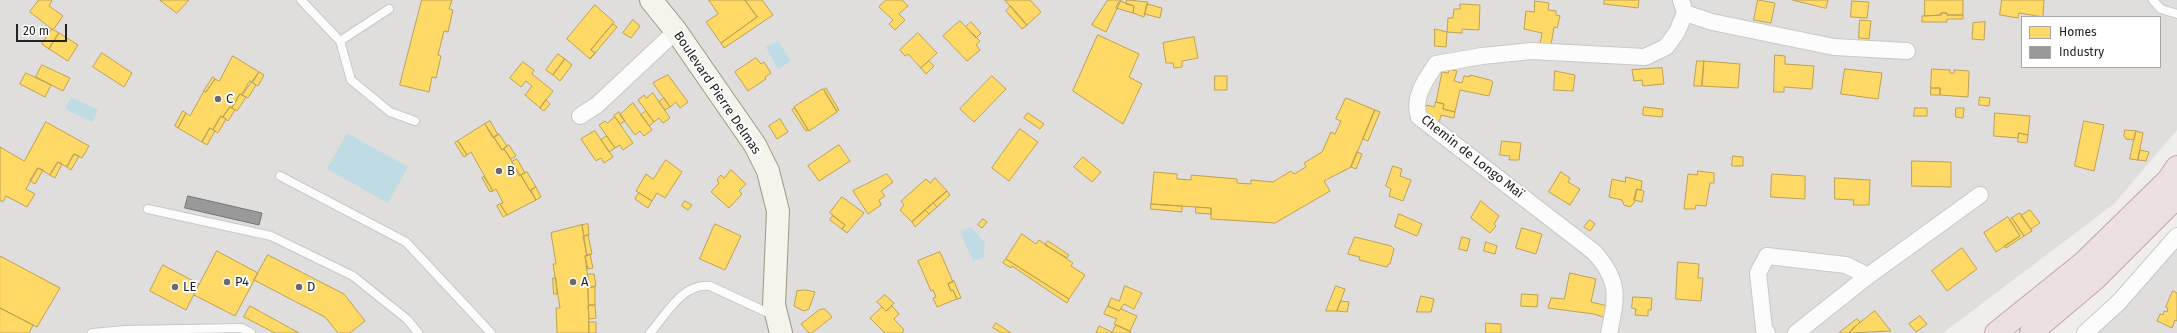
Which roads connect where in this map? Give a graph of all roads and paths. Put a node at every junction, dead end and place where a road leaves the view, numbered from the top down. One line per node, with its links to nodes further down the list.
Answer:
1 (301, 0): 8 (lane)
2 (651, 0): 7 (street, Boulevard Pierre Delmas)
3 (2153, 0): 6 (lane)
4 (1683, 6): 9 (street); 26 (street, Chemin de Longo Maï)
5 (389, 9): 8 (lane)
6 (2177, 14)
7 (676, 31): 10 (street); 19 (street, Boulevard Pierre Delmas)
8 (340, 41): 11 (lane)
9 (1907, 50)
10 (580, 116)
11 (415, 121)
12 (2177, 167): 29 (highway)
13 (280, 176): 24 (lane)
14 (1980, 195): 18 (street)
15 (2177, 197): 30 (highway)
16 (148, 209): 23 (lane)
17 (2177, 236): 31 (street)
18 (1868, 276): 27 (street); 28 (street)
19 (778, 325): 25 (lane)
20 (126, 332): 21 (lane); 22 (lane)
21 (92, 333)
22 (251, 333)
23 (418, 333)
24 (491, 333)
25 (650, 333)
26 (1609, 333)
27 (1767, 333)
28 (1796, 333)
29 (1996, 333)
30 (2031, 333)
31 (2085, 333)

